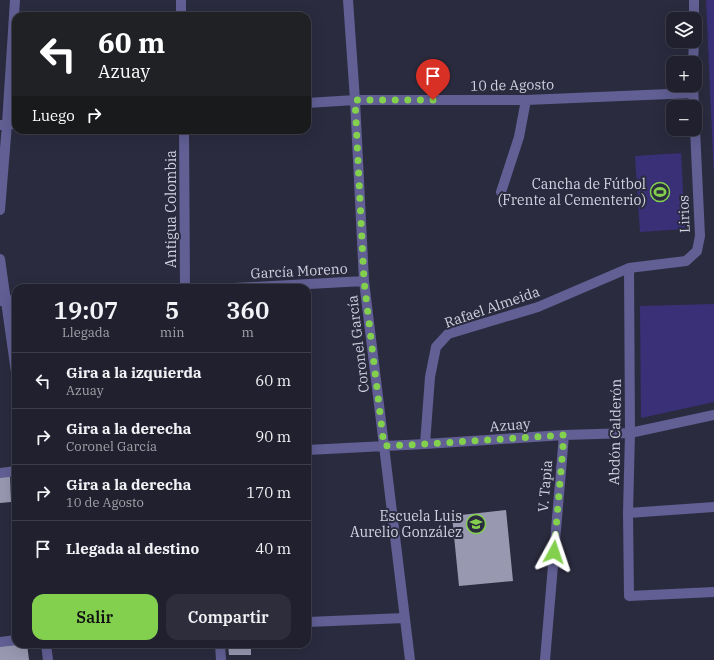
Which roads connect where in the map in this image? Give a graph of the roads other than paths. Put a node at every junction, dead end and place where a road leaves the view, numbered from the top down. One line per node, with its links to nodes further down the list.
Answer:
1 (15, 0): 5 (street)
2 (181, 0): 6 (street)
3 (348, 0): 10 (street, Coronel García)
4 (694, 0): 7 (street)
5 (14, 12)
6 (181, 12)
7 (694, 12)
8 (12, 53): 13 (street)
9 (666, 91): 11 (street, 10 de Agosto)
10 (355, 100): 11 (street, 10 de Agosto); 12 (street, 10 de Agosto); 20 (street, Coronel García)
11 (526, 100): 16 (street)
12 (311, 103)
13 (8, 124): 17 (street)
14 (184, 134): 21 (street, Antigua Colombia)
15 (695, 136): 19 (street, Lirios)
16 (501, 192)
17 (0, 210)
18 (0, 259): 23 (street)
19 (629, 268): 26 (street, Abdón Calderón); 28 (street, Rafael Almeida)
20 (364, 281): 22 (street, García Moreno); 29 (street, Coronel García)
21 (185, 284)
22 (308, 284)
23 (7, 300): 24 (street)
24 (12, 340)
25 (714, 415): 26 (street, Azuay)
26 (630, 433): 27 (street, Azuay); 34 (street, Abdón Calderón)
27 (564, 435): 28 (street, Azuay); 45 (street, V. Tapia)
28 (426, 444): 29 (street, Azuay)
29 (384, 446): 30 (street, Azuay); 36 (street, Coronel García)
30 (311, 450)
31 (12, 472): 32 (street)
32 (0, 473)
33 (714, 507): 34 (street)
34 (628, 513): 35 (street, Abdón Calderón)
35 (714, 592)
36 (405, 618): 37 (street); 44 (street, Coronel García)
37 (311, 622)
38 (12, 640): 39 (street)
39 (0, 642)
40 (46, 648): 42 (street)
41 (220, 648): 43 (street)
42 (48, 660)
43 (221, 660)
44 (410, 660)
45 (545, 660)

